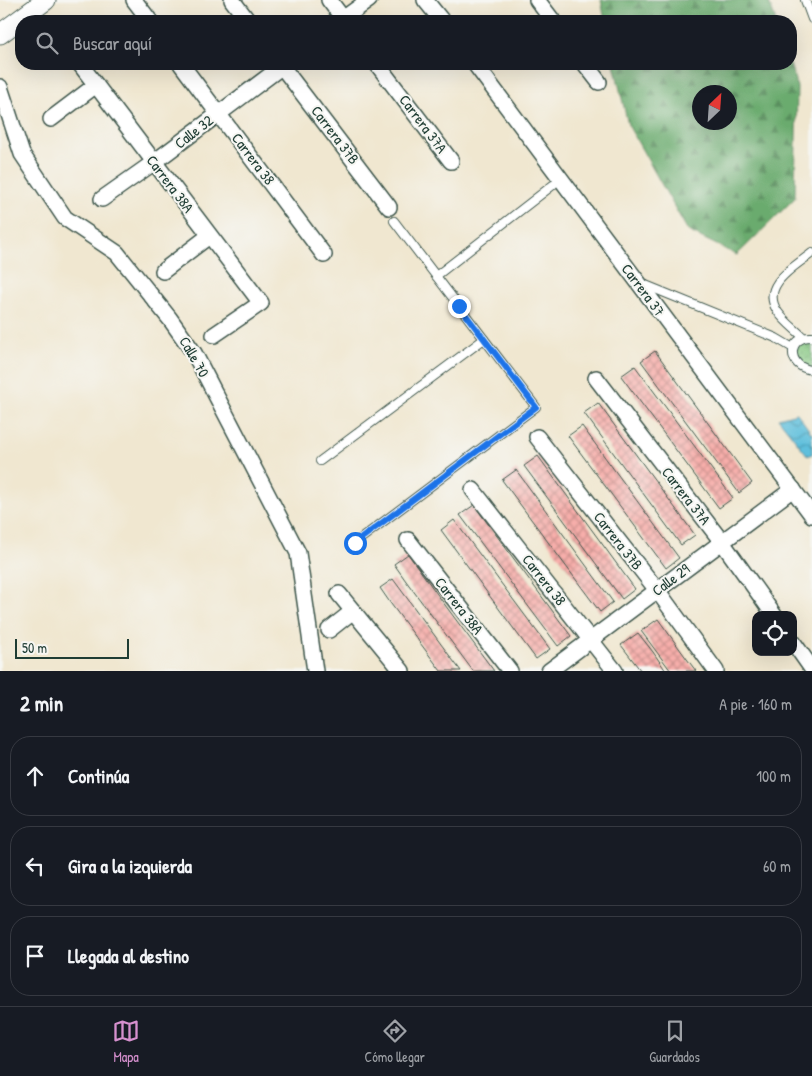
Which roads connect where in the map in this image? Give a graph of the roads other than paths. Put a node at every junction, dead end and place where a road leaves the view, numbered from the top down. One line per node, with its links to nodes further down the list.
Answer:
1 (46, 0): 9 (street)
2 (134, 0): 10 (street)
3 (232, 0): 11 (street)
4 (329, 0): 12 (street)
5 (369, 0): 13 (street)
6 (425, 0): 14 (street)
7 (537, 0): 15 (street)
8 (805, 0): 16 (lane)
9 (26, 15)
10 (145, 15)
11 (243, 15)
12 (340, 15)
13 (350, 15)
14 (437, 15)
15 (548, 15)
16 (812, 19)
17 (15, 23): 18 (street)
18 (0, 34)
19 (85, 70): 27 (street, Carrera 38A)
20 (186, 70): 29 (street, Carrera 38)
21 (275, 70): 29 (street, Calle 32)
22 (286, 70): 35 (street, Carrera 37B)
23 (382, 70): 31 (street, Carrera 37A)
24 (480, 70): 41 (street, Carrera 37)
25 (590, 70): 26 (street)
26 (599, 82)
27 (96, 85): 30 (street); 32 (street, Carrera 38A)
28 (0, 87): 65 (street, Calle 70)
29 (218, 113): 32 (street, Calle 32); 38 (street, Carrera 38)
30 (51, 119)
31 (451, 161)
32 (153, 163): 34 (street, Calle 32); 36 (street, Carrera 38A)
33 (553, 185): 40 (lane)
34 (102, 199)
35 (392, 214): 40 (lane)
36 (209, 236): 39 (street); 42 (street, Carrera 38A)
37 (812, 253): 43 (lane)
38 (324, 255)
39 (163, 271)
40 (436, 276): 45 (lane)
41 (636, 281): 46 (lane); 51 (street, Carrera 37)
42 (214, 335)
43 (803, 337): 44 (lane); 46 (lane)
44 (812, 337)
45 (484, 338): 50 (lane); 56 (lane)
46 (793, 348): 47 (lane)
47 (812, 370)
48 (596, 378): 55 (street, Carrera 37A)
49 (537, 437): 57 (street, Carrera 37B)
50 (320, 461)
51 (793, 489): 53 (street, Carrera 37); 55 (street, Calle 29)
52 (473, 490): 62 (street, Carrera 38)
53 (812, 515)
54 (408, 540): 67 (street, Carrera 38A)
55 (722, 542): 57 (street, Calle 29); 60 (street, Carrera 37A)
56 (355, 543)
57 (657, 590): 62 (street, Calle 29); 70 (street, Carrera 37B)
58 (340, 594): 59 (street)
59 (353, 611): 61 (street); 66 (street)
60 (771, 611)
61 (329, 630)
62 (591, 640): 68 (street, Calle 29); 69 (street, Carrera 38)
63 (797, 648): 64 (street)
64 (812, 669)
65 (315, 671)
66 (402, 671)
67 (510, 671)
68 (549, 671)
69 (614, 671)
70 (716, 671)

